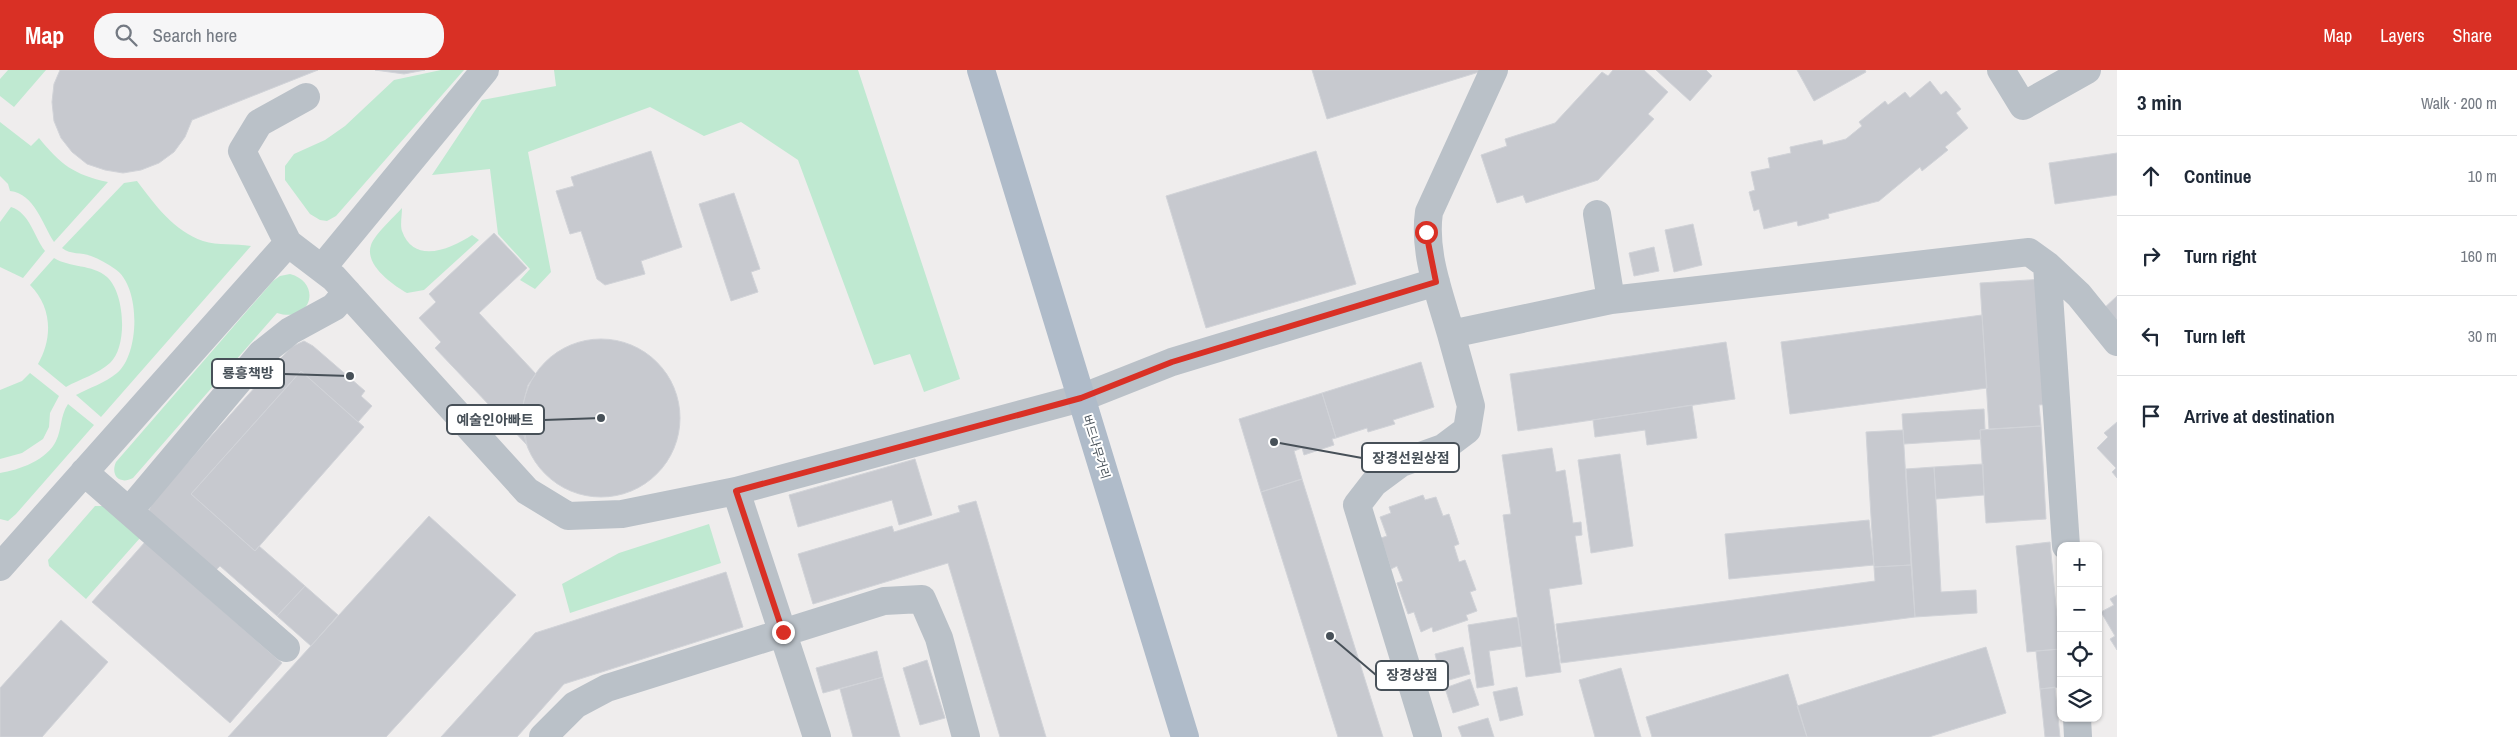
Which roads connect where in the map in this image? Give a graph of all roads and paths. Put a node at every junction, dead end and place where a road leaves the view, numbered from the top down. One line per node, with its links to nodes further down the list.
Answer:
1 (485, 70): 10 (street)
2 (980, 70): 16 (main road, 버드나무거리)
3 (1494, 70): 11 (street)
4 (2001, 70): 5 (street)
5 (2087, 70)
6 (306, 97): 8 (street)
7 (1597, 214): 13 (street)
8 (288, 243): 10 (street); 17 (street)
9 (2047, 265): 13 (street); 15 (street); 20 (street)
10 (322, 268): 12 (street)
11 (1436, 282): 14 (street); 16 (street)
12 (346, 292): 18 (street); 19 (street)
13 (1611, 300): 14 (street)
14 (1451, 334): 29 (street)
15 (2117, 342)
16 (1081, 398): 18 (street); 28 (main road, 버드나무거리)
17 (84, 472): 19 (street); 21 (street)
18 (736, 491): 22 (street)
19 (129, 511): 23 (street)
20 (2066, 542)
21 (3, 557)
22 (783, 632): 25 (street); 26 (street); 27 (street)
23 (286, 648)
24 (2077, 722): 30 (street)
25 (543, 737)
26 (817, 737)
27 (966, 737)
28 (1185, 737)
29 (1428, 737)
30 (2078, 737)

